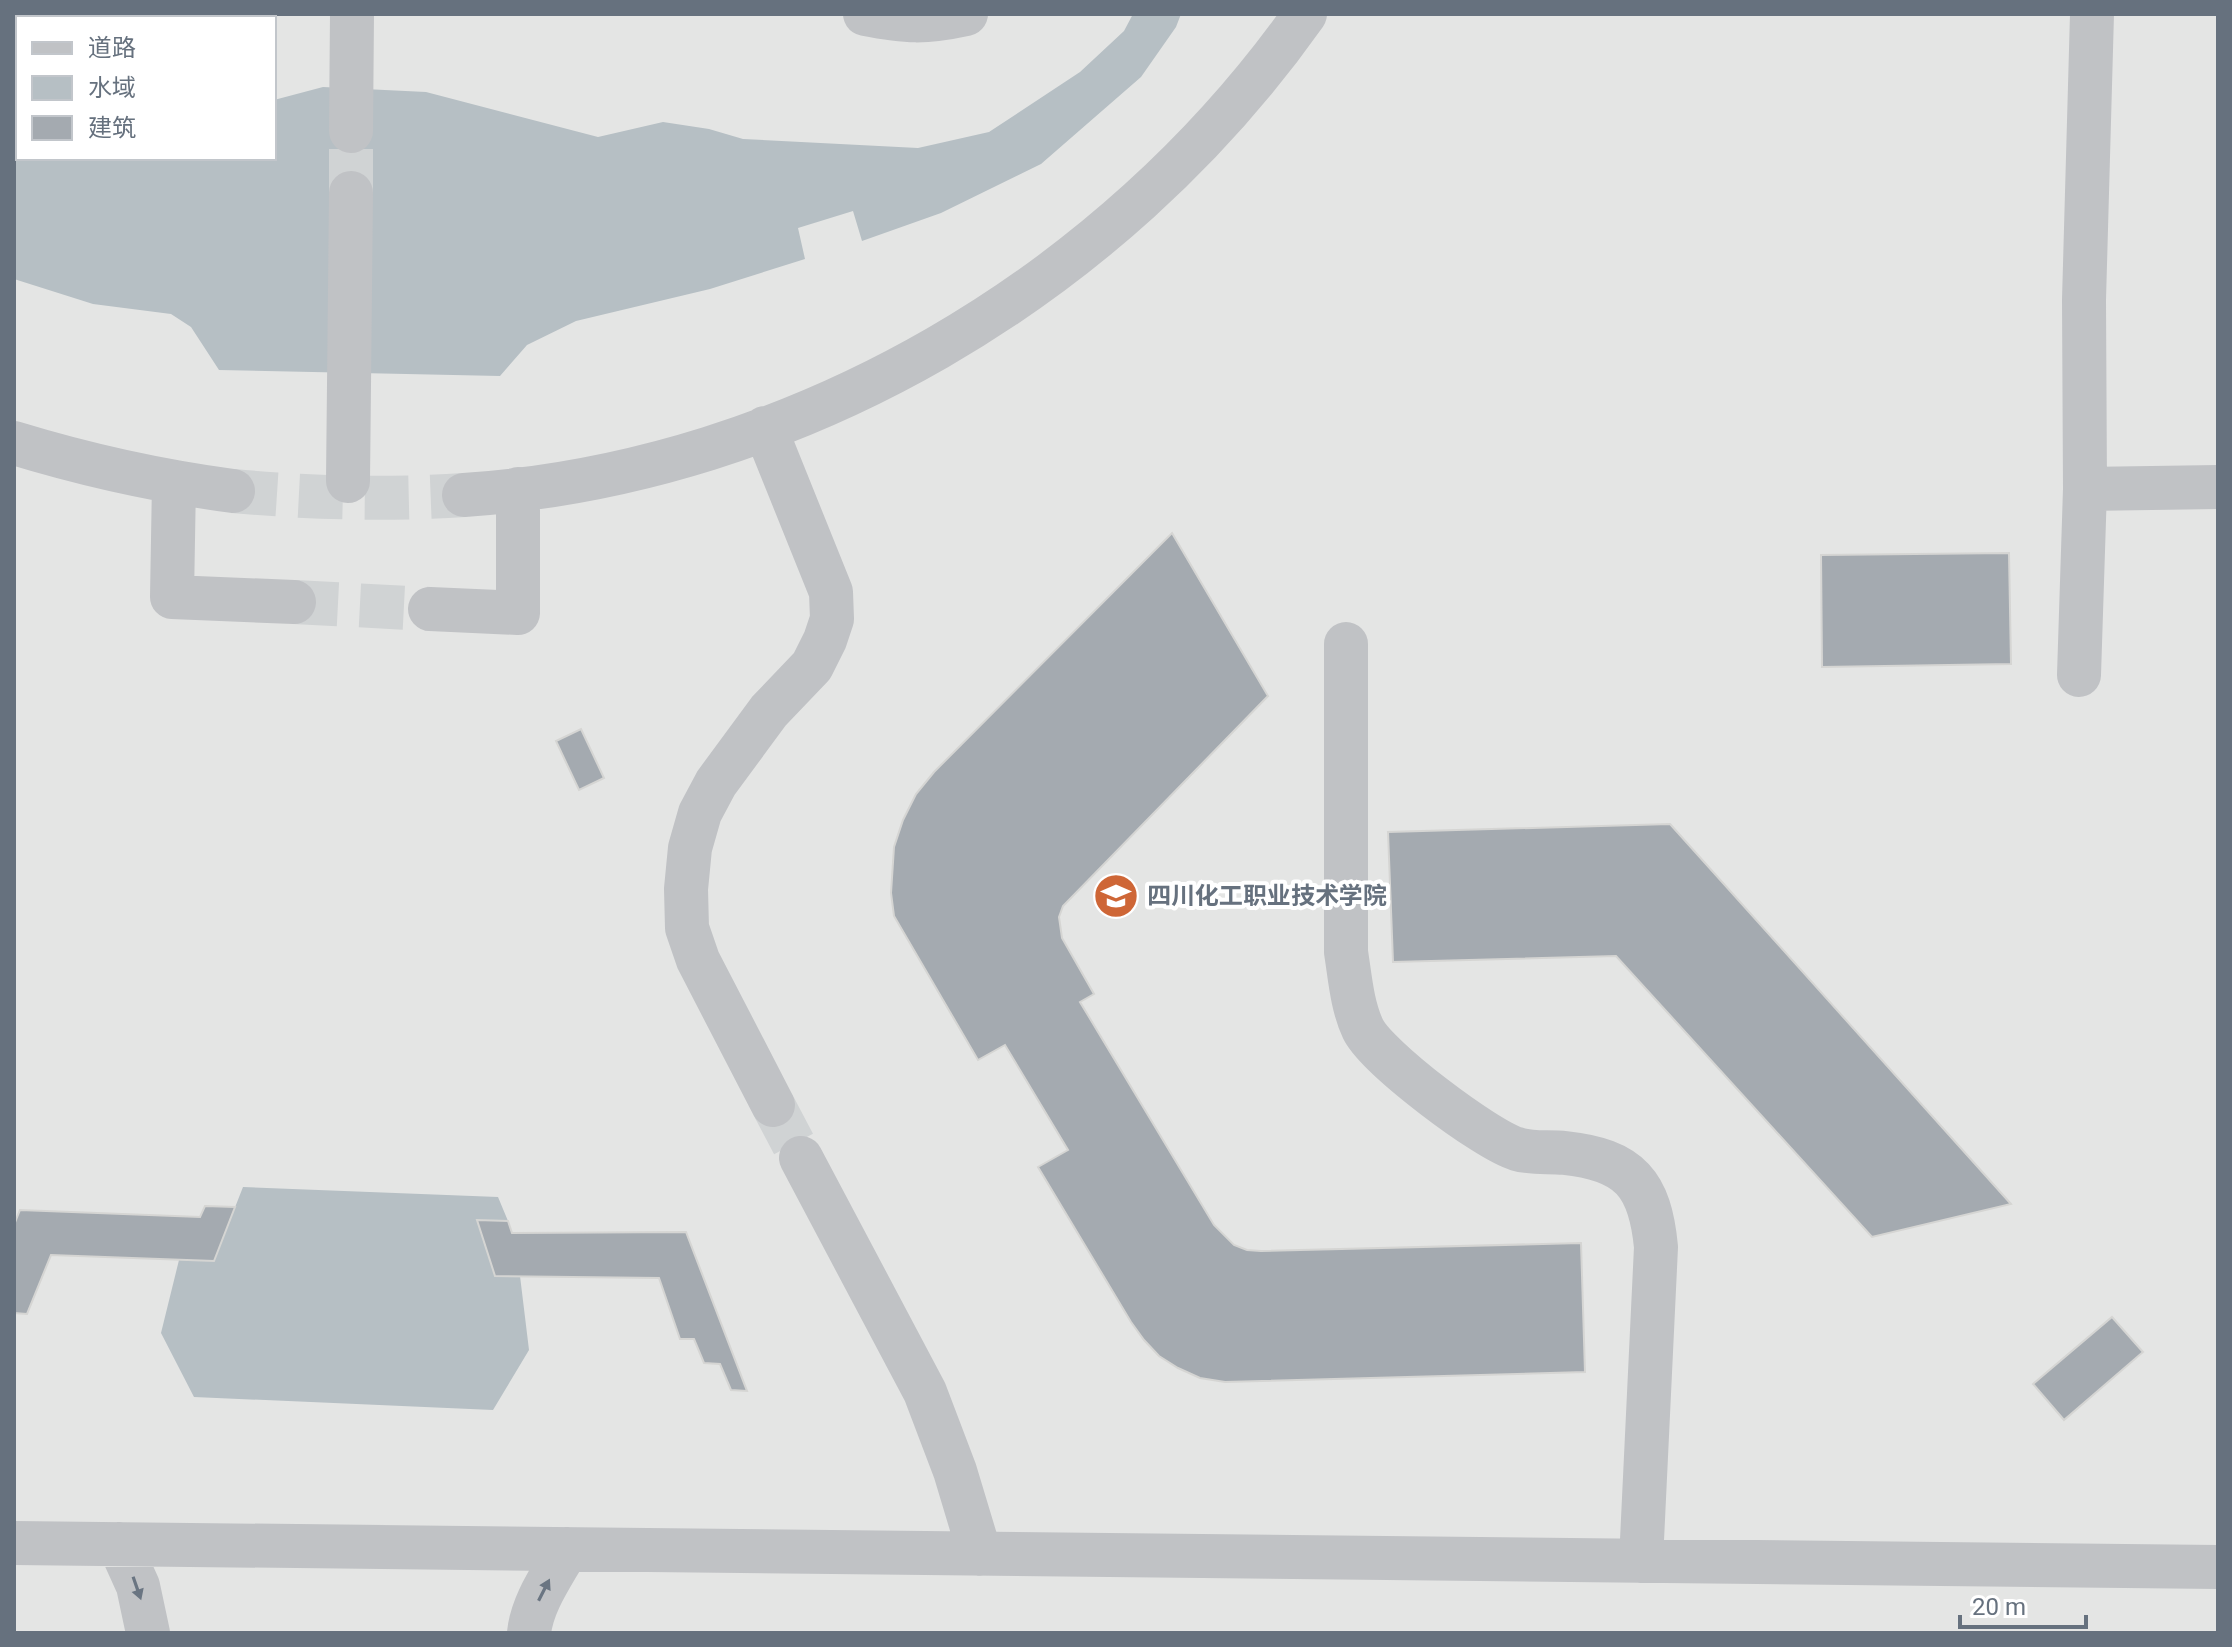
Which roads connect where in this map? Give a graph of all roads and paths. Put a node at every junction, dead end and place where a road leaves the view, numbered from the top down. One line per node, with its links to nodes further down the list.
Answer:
1 (352, 14): 6 (street)
2 (865, 14): 3 (street)
3 (966, 14)
4 (1305, 14): 8 (street)
5 (2092, 14): 14 (street)
6 (351, 131)
7 (351, 193): 10 (street)
8 (765, 428): 13 (street); 21 (street)
9 (14, 443): 11 (street)
10 (348, 481)
11 (174, 482): 15 (street); 17 (street)
12 (2218, 487): 14 (street)
13 (518, 489): 16 (street); 18 (street)
14 (2085, 489): 20 (street)
15 (233, 491)
16 (464, 495)
17 (294, 602)
18 (430, 609)
19 (1346, 644): 27 (street)
20 (2079, 675)
21 (773, 1105)
22 (801, 1158): 26 (street)
23 (14, 1543): 24 (street)
24 (119, 1544): 25 (street); 29 (street, one-way to 29)
25 (567, 1549): 26 (street); 30 (street, one-way to 25)
26 (980, 1554): 27 (street)
27 (1641, 1561): 28 (street)
28 (2218, 1567)
29 (148, 1633)
30 (529, 1633)

